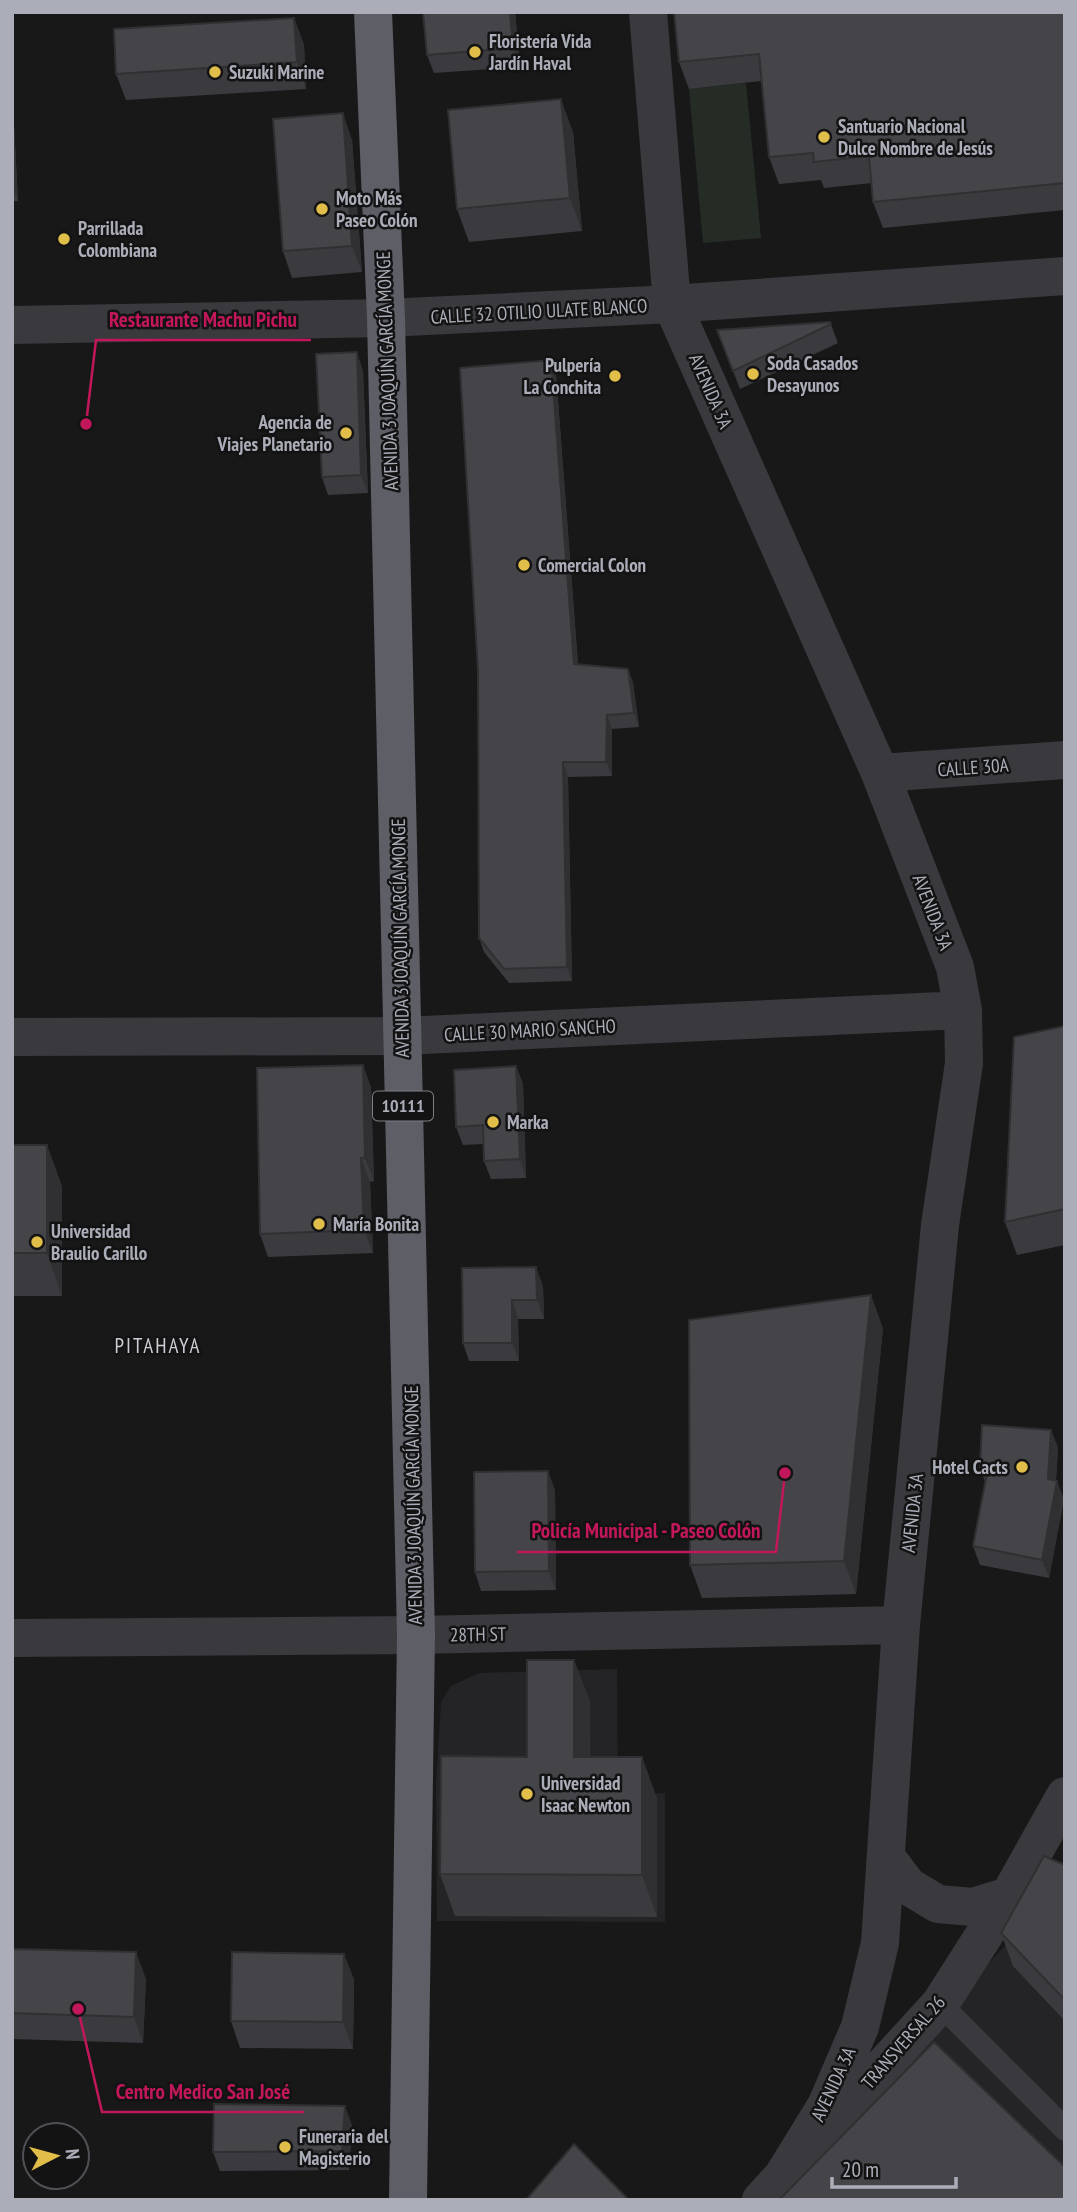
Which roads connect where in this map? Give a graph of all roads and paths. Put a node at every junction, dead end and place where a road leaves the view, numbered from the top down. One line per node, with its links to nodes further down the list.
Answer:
1 (373, 12): 5 (highway, AVENIDA 3 JOAQUÍN GARCÍA MONGE / 10111)
2 (648, 12): 4 (street, AVENIDA 3A)
3 (1065, 276): 4 (street, CALLE 32 OTILIO ULATE BLANCO)
4 (672, 304): 5 (street, CALLE 32 OTILIO ULATE BLANCO); 8 (street, AVENIDA 3A)
5 (386, 318): 6 (street, CALLE 32 OTILIO ULATE BLANCO); 10 (highway, AVENIDA 3 JOAQUÍN GARCÍA MONGE / 10111)
6 (12, 325)
7 (1065, 760): 8 (street, CALLE 30A)
8 (880, 773): 9 (street, AVENIDA 3A)
9 (962, 1010): 10 (street, CALLE 30 MARIO SANCHO); 12 (street, AVENIDA 3A)
10 (402, 1035): 11 (street, CALLE 30 MARIO SANCHO); 13 (highway, AVENIDA 3 JOAQUÍN GARCÍA MONGE / 10111)
11 (12, 1037)
12 (901, 1625): 13 (street, 28TH ST); 16 (street, AVENIDA 3A)
13 (416, 1635): 14 (street, 28TH ST); 21 (highway, AVENIDA 3 JOAQUÍN GARCÍA MONGE / 10111)
14 (12, 1638)
15 (1065, 1796): 17 (street, TRANSVERSAL 26)
16 (886, 1857): 17 (street); 20 (street, AVENIDA 3A)
17 (1009, 1896): 18 (street, TRANSVERSAL 26)
18 (940, 2004): 19 (lane); 20 (street, TRANSVERSAL 26)
19 (1065, 2129)
20 (771, 2189)
21 (408, 2200)

